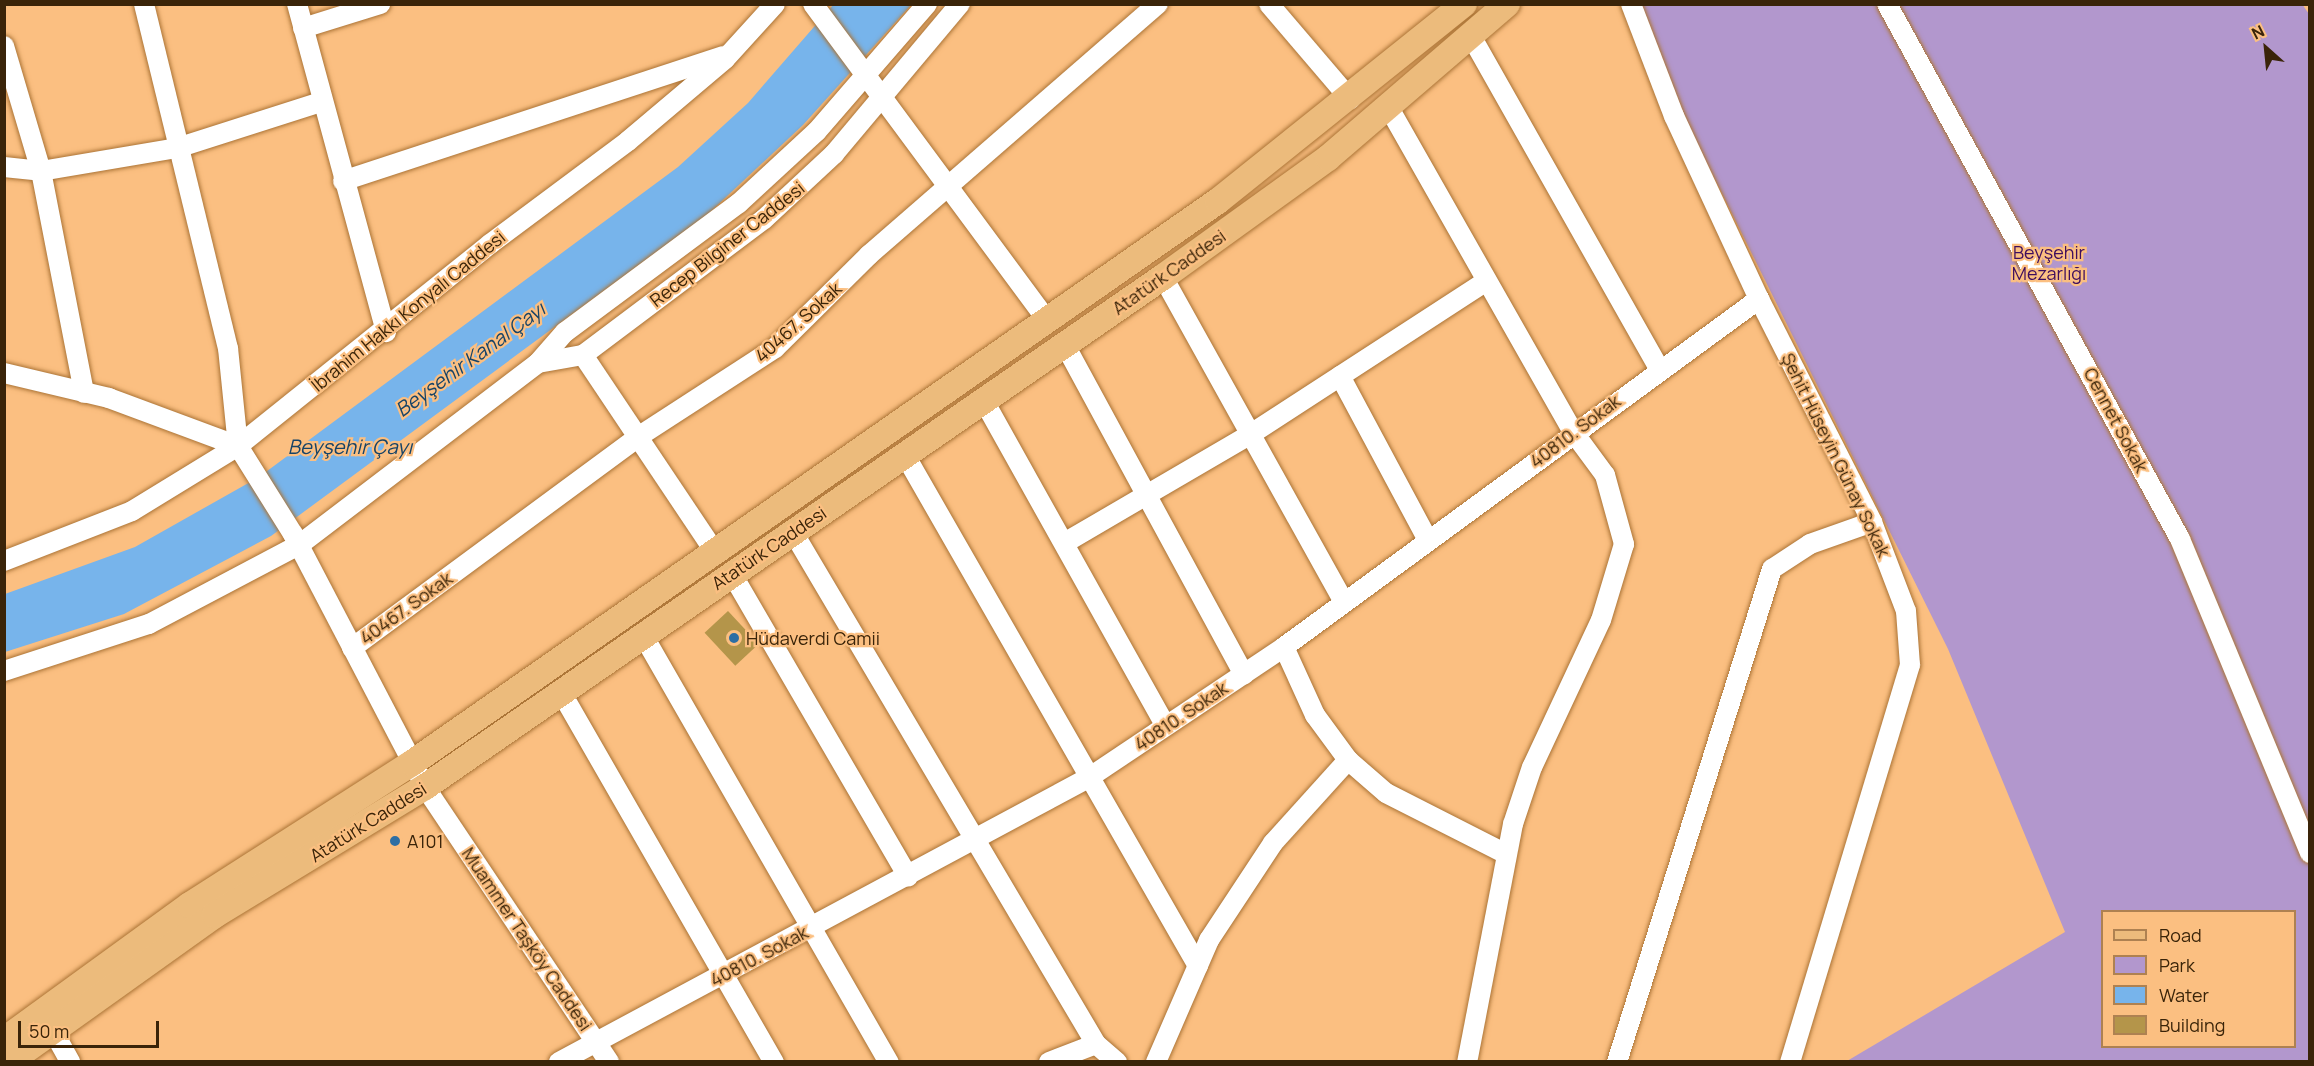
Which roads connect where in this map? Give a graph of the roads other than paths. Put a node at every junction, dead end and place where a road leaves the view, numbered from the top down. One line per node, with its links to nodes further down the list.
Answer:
1 (144, 4): 23 (street)
2 (297, 4): 14 (street)
3 (380, 4): 14 (street)
4 (775, 4): 17 (street, İbrahim Hakkı Konyalı Caddesi)
5 (813, 4): 18 (street)
6 (927, 4): 18 (street, Recep Bilginer Caddesi)
7 (960, 4): 19 (street, Recep Bilginer Caddesi)
8 (1158, 4): 27 (street, 40467. Sokak)
9 (1269, 4): 20 (street)
10 (1464, 4): 20 (main road, Atatürk Caddesi)
11 (1507, 4): 15 (main road, Atatürk Caddesi)
12 (1631, 4): 30 (street, Şehit Hüseyin Günay Sokak)
13 (1887, 4): 68 (street, Cennet Sokak)
14 (303, 28): 21 (street)
15 (1471, 36): 22 (main road, Atatürk Caddesi); 36 (street)
16 (4, 46): 25 (street)
17 (731, 53): 26 (street); 32 (street, İbrahim Hakkı Konyalı Caddesi)
18 (865, 80): 19 (street); 35 (street, Recep Bilginer Caddesi)
19 (880, 99): 27 (street); 34 (street, Recep Bilginer Caddesi)
20 (1350, 99): 31 (main road, Atatürk Caddesi)
21 (321, 102): 23 (street); 26 (street)
22 (1389, 108): 28 (main road, Atatürk Caddesi); 29 (street)
23 (177, 148): 25 (street); 44 (street)
24 (4, 167): 25 (street)
25 (41, 171): 39 (street)
26 (343, 181): 32 (street)
27 (948, 189): 31 (street); 43 (street, 40467. Sokak)
28 (1163, 277): 33 (main road, Atatürk Caddesi); 42 (street)
29 (1487, 281): 38 (street); 41 (street)
30 (1759, 299): 36 (street, 40810. Sokak); 47 (street, Şehit Hüseyin Günay Sokak)
31 (1047, 320): 52 (main road, Atatürk Caddesi)
32 (386, 332): 44 (street, İbrahim Hakkı Konyalı Caddesi)
33 (1065, 345): 40 (main road, Atatürk Caddesi); 46 (street)
34 (583, 355): 35 (street, Recep Bilginer Caddesi); 43 (street)
35 (538, 363): 50 (street, Recep Bilginer Caddesi)
36 (1659, 368): 41 (street, 40810. Sokak)
37 (4, 373): 39 (street)
38 (1340, 376): 42 (street); 49 (street)
39 (84, 393): 44 (street)
40 (984, 401): 45 (main road, Atatürk Caddesi); 51 (street)
41 (1574, 433): 49 (street, 40810. Sokak); 69 (street)
42 (1251, 434): 46 (street); 55 (street)
43 (638, 437): 52 (street); 58 (street, 40467. Sokak)
44 (238, 446): 50 (street, Muammer Taşköy Caddesi); 53 (street, İbrahim Hakkı Konyalı Caddesi)
45 (905, 455): 48 (main road, Atatürk Caddesi); 65 (street)
46 (1146, 495): 51 (street); 60 (street)
47 (1872, 522): 88 (street); 89 (street, Şehit Hüseyin Günay Sokak)
48 (793, 532): 54 (main road, Atatürk Caddesi); 67 (street)
49 (1427, 538): 55 (street, 40810. Sokak)
50 (296, 540): 58 (street, Muammer Taşköy Caddesi); 59 (street, Recep Bilginer Caddesi)
51 (1066, 542): 62 (street)
52 (715, 552): 64 (main road, Atatürk Caddesi)
53 (4, 561)
54 (732, 574): 56 (main road, Atatürk Caddesi); 70 (street)
55 (1343, 601): 57 (street, 40810. Sokak)
56 (643, 635): 61 (main road, Atatürk Caddesi); 71 (street)
57 (1284, 647): 60 (street, 40810. Sokak); 63 (street)
58 (352, 648): 64 (street, Muammer Taşköy Caddesi)
59 (4, 671)
60 (1244, 674): 62 (street, 40810. Sokak)
61 (561, 692): 66 (main road, Atatürk Caddesi); 73 (street)
62 (1166, 726): 65 (street, 40810. Sokak)
63 (1348, 760): 69 (street); 72 (street)
64 (412, 763): 66 (street, Muammer Taşköy Caddesi); 75 (main road, Atatürk Caddesi)
65 (1090, 777): 67 (street, 40810. Sokak); 72 (street)
66 (425, 787): 74 (main road, Atatürk Caddesi); 77 (street, Muammer Taşköy Caddesi)
67 (973, 841): 70 (street, 40810. Sokak); 76 (street)
68 (2310, 853)
69 (1506, 854): 87 (street)
70 (908, 876): 71 (street, 40810. Sokak)
71 (812, 928): 73 (street, 40810. Sokak); 83 (street)
72 (1198, 966): 86 (street)
73 (723, 975): 77 (street, 40810. Sokak); 82 (street)
74 (52, 1029): 78 (main road, Atatürk Caddesi); 79 (street)
75 (4, 1040)
76 (1096, 1044): 84 (street); 85 (street)
77 (597, 1045): 80 (street, 40810. Sokak); 81 (street, Muammer Taşköy Caddesi)
78 (9, 1062)
79 (70, 1062)
80 (559, 1062)
81 (609, 1062)
82 (774, 1062)
83 (888, 1062)
84 (1049, 1062)
85 (1118, 1062)
86 (1156, 1062)
87 (1467, 1062)
88 (1617, 1062)
89 (1790, 1062)

